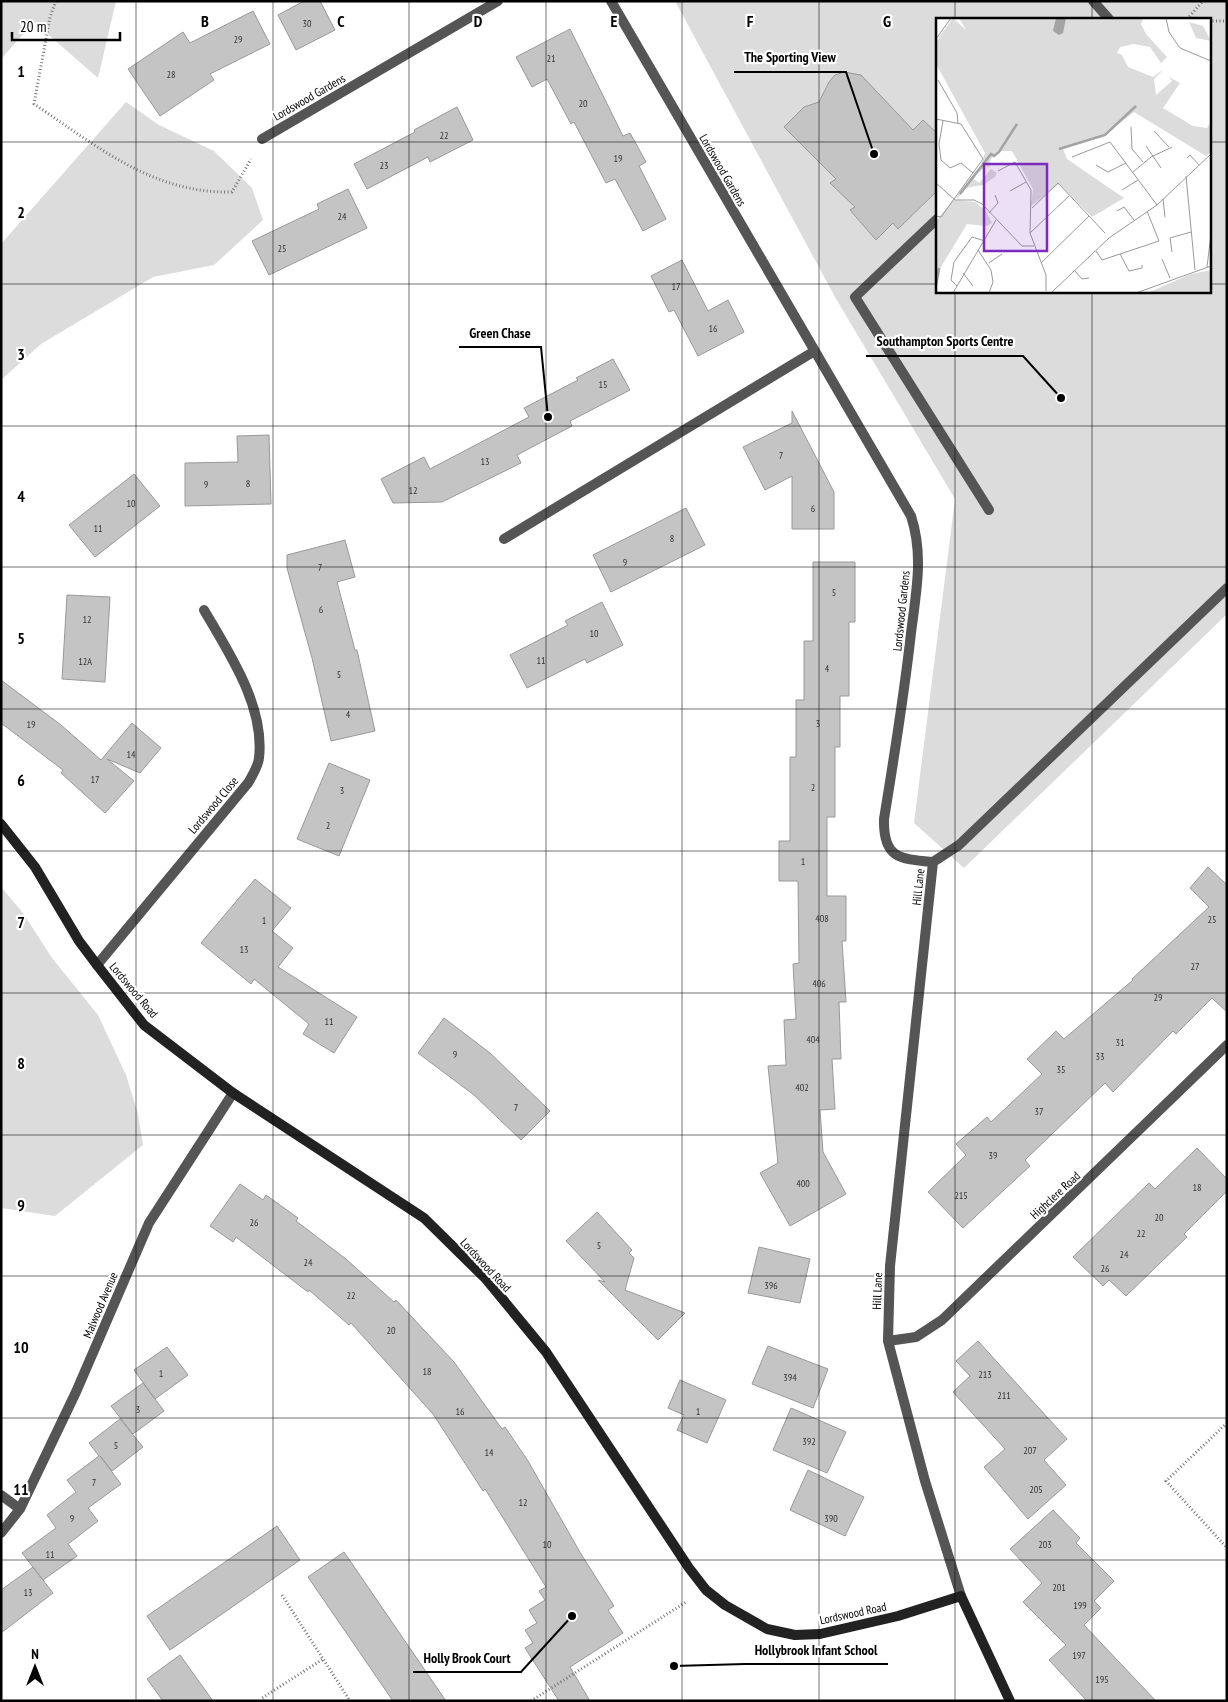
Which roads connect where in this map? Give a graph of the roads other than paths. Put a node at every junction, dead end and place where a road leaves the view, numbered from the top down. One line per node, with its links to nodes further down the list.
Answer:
1 (498, 1): 5 (street, Lordswood Gardens)
2 (611, 1): 7 (street, Lordswood Gardens)
3 (1093, 1): 4 (street)
4 (1108, 18)
5 (262, 139)
6 (936, 220): 8 (street)
7 (814, 352): 9 (street); 13 (street, Lordswood Gardens)
8 (989, 510)
9 (504, 539)
10 (1227, 588): 13 (street)
11 (204, 610): 14 (street, Lordswood Close)
12 (1, 824): 14 (street, Lordswood Road)
13 (933, 862): 17 (street, Hill Lane)
14 (97, 965): 16 (street, Lordswood Road)
15 (1227, 1045): 17 (street, Highclere Road)
16 (233, 1093): 19 (street, Malwood Avenue); 21 (street, Lordswood Road)
17 (888, 1341): 21 (street, Hill Lane)
18 (1, 1495): 19 (street)
19 (20, 1509): 20 (street, Malwood Avenue)
20 (1, 1532)
21 (961, 1596): 22 (street, Hill Lane)
22 (1010, 1701)

